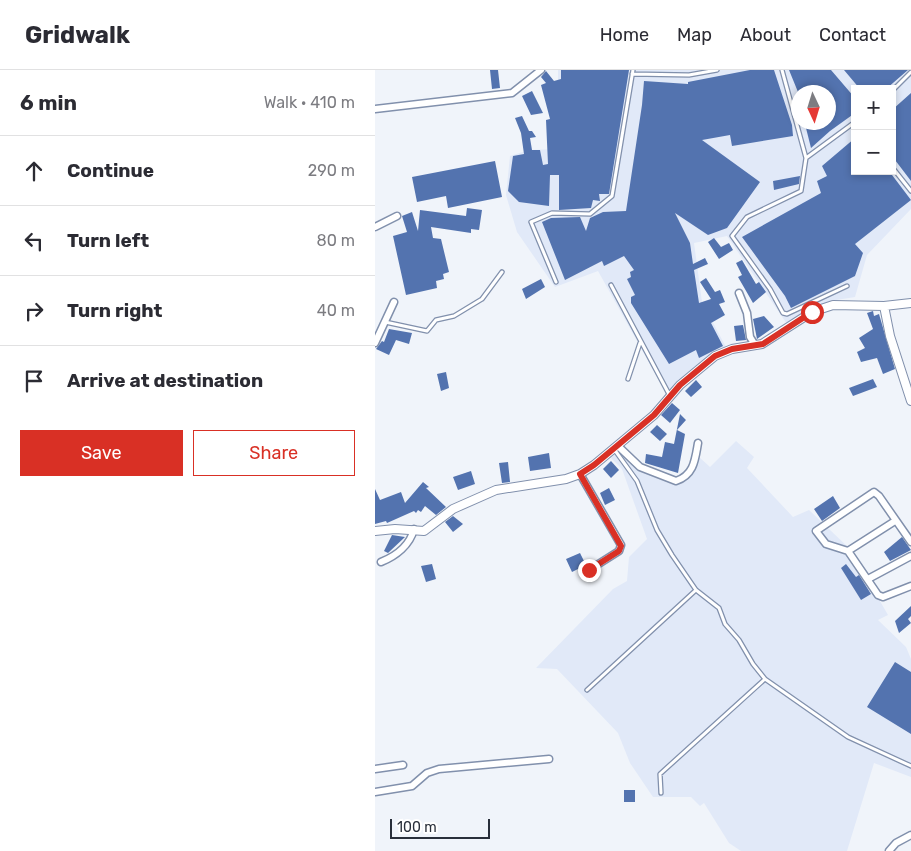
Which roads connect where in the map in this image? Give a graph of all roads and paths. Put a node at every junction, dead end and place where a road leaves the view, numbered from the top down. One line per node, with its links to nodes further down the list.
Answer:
1 (541, 70): 7 (street)
2 (717, 70): 4 (lane)
3 (782, 70): 9 (lane)
4 (633, 72): 15 (lane)
5 (911, 72): 6 (lane)
6 (896, 87)
7 (375, 109)
8 (851, 125): 9 (lane)
9 (806, 158): 17 (lane)
10 (896, 172): 11 (lane)
11 (911, 191)
12 (397, 216): 13 (street)
13 (375, 227)
14 (502, 272): 22 (lane)
15 (556, 282)
16 (611, 285): 23 (lane)
17 (847, 286)
18 (739, 292): 25 (street)
19 (394, 302): 22 (street)
20 (911, 303): 21 (street)
21 (884, 306): 25 (street); 28 (street)
22 (385, 322): 24 (street)
23 (641, 342): 26 (lane); 27 (lane)
24 (375, 343)
25 (755, 345): 27 (street)
26 (628, 379)
27 (670, 396): 30 (street)
28 (911, 401)
29 (698, 443): 30 (street)
30 (616, 448): 31 (street); 42 (lane)
31 (580, 474): 33 (street); 39 (street)
32 (895, 521): 35 (street); 36 (street); 36 (street)
33 (414, 529): 34 (street); 38 (street)
34 (375, 531)
35 (911, 542)
36 (849, 551): 40 (street)
37 (911, 556): 40 (street)
38 (381, 562)
39 (589, 570)
40 (868, 579): 41 (street)
41 (911, 586)
42 (696, 590): 43 (lane); 44 (lane)
43 (765, 678): 47 (lane); 50 (lane)
44 (587, 690)
45 (549, 759): 49 (street)
46 (403, 765): 48 (street)
47 (911, 766)
48 (375, 769)
49 (375, 792)
50 (661, 793)
51 (911, 835): 52 (street)
52 (889, 851)

